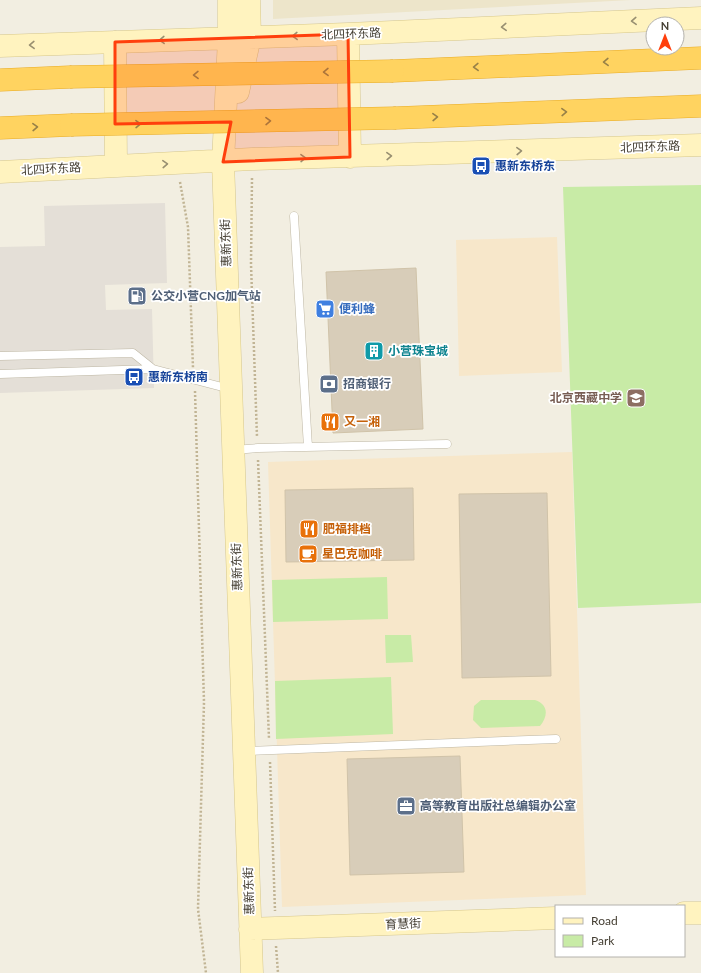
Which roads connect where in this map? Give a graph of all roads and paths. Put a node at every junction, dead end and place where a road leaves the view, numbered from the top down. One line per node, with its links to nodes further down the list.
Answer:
1 (229, 0): 5 (street)
2 (249, 0): 5 (street)
3 (701, 18): 4 (street, 北四环东路, one-way to 4)
4 (348, 34): 5 (street, 北四环东路, one-way to 5); 13 (street)
5 (239, 37): 6 (street, 北四环东路, one-way to 6); 15 (street, 惠新东街)
6 (115, 42): 7 (street, 北四环东路, one-way to 7); 17 (street)
7 (0, 46)
8 (701, 58): 9 (highway, one-way to 9, bridge)
9 (0, 80)
10 (701, 106): 11 (highway, one-way to 10, bridge)
11 (0, 128)
12 (701, 145): 13 (street, 北四环东路, one-way to 12)
13 (350, 157): 14 (street, 北四环东路, one-way to 13)
14 (252, 159): 15 (street, 北四环东路); 27 (path)
15 (222, 162): 16 (street, 北四环东路); 24 (street, 惠新东街)
16 (176, 164): 17 (street, 北四环东路, one-way to 16); 23 (path)
17 (116, 166): 18 (street, 北四环东路)
18 (0, 172)
19 (294, 216): 26 (lane)
20 (0, 356): 21 (lane)
21 (153, 369): 22 (lane); 23 (lane)
22 (0, 374)
23 (194, 380): 24 (lane); 37 (path)
24 (231, 390): 28 (street, 惠新东街)
25 (447, 444): 26 (lane)
26 (308, 447): 27 (lane)
27 (258, 448): 28 (lane); 30 (path)
28 (233, 450): 31 (street, 惠新东街)
29 (556, 739): 30 (lane)
30 (269, 750): 31 (lane); 35 (path)
31 (244, 752): 36 (street, 惠新东街)
32 (685, 913): 33 (street)
33 (701, 913)
34 (555, 918): 35 (street, 育慧街)
35 (276, 928): 36 (street, 育慧街); 39 (path)
36 (250, 929): 38 (street, 惠新东街)
37 (206, 973)
38 (252, 973)
39 (278, 973)

